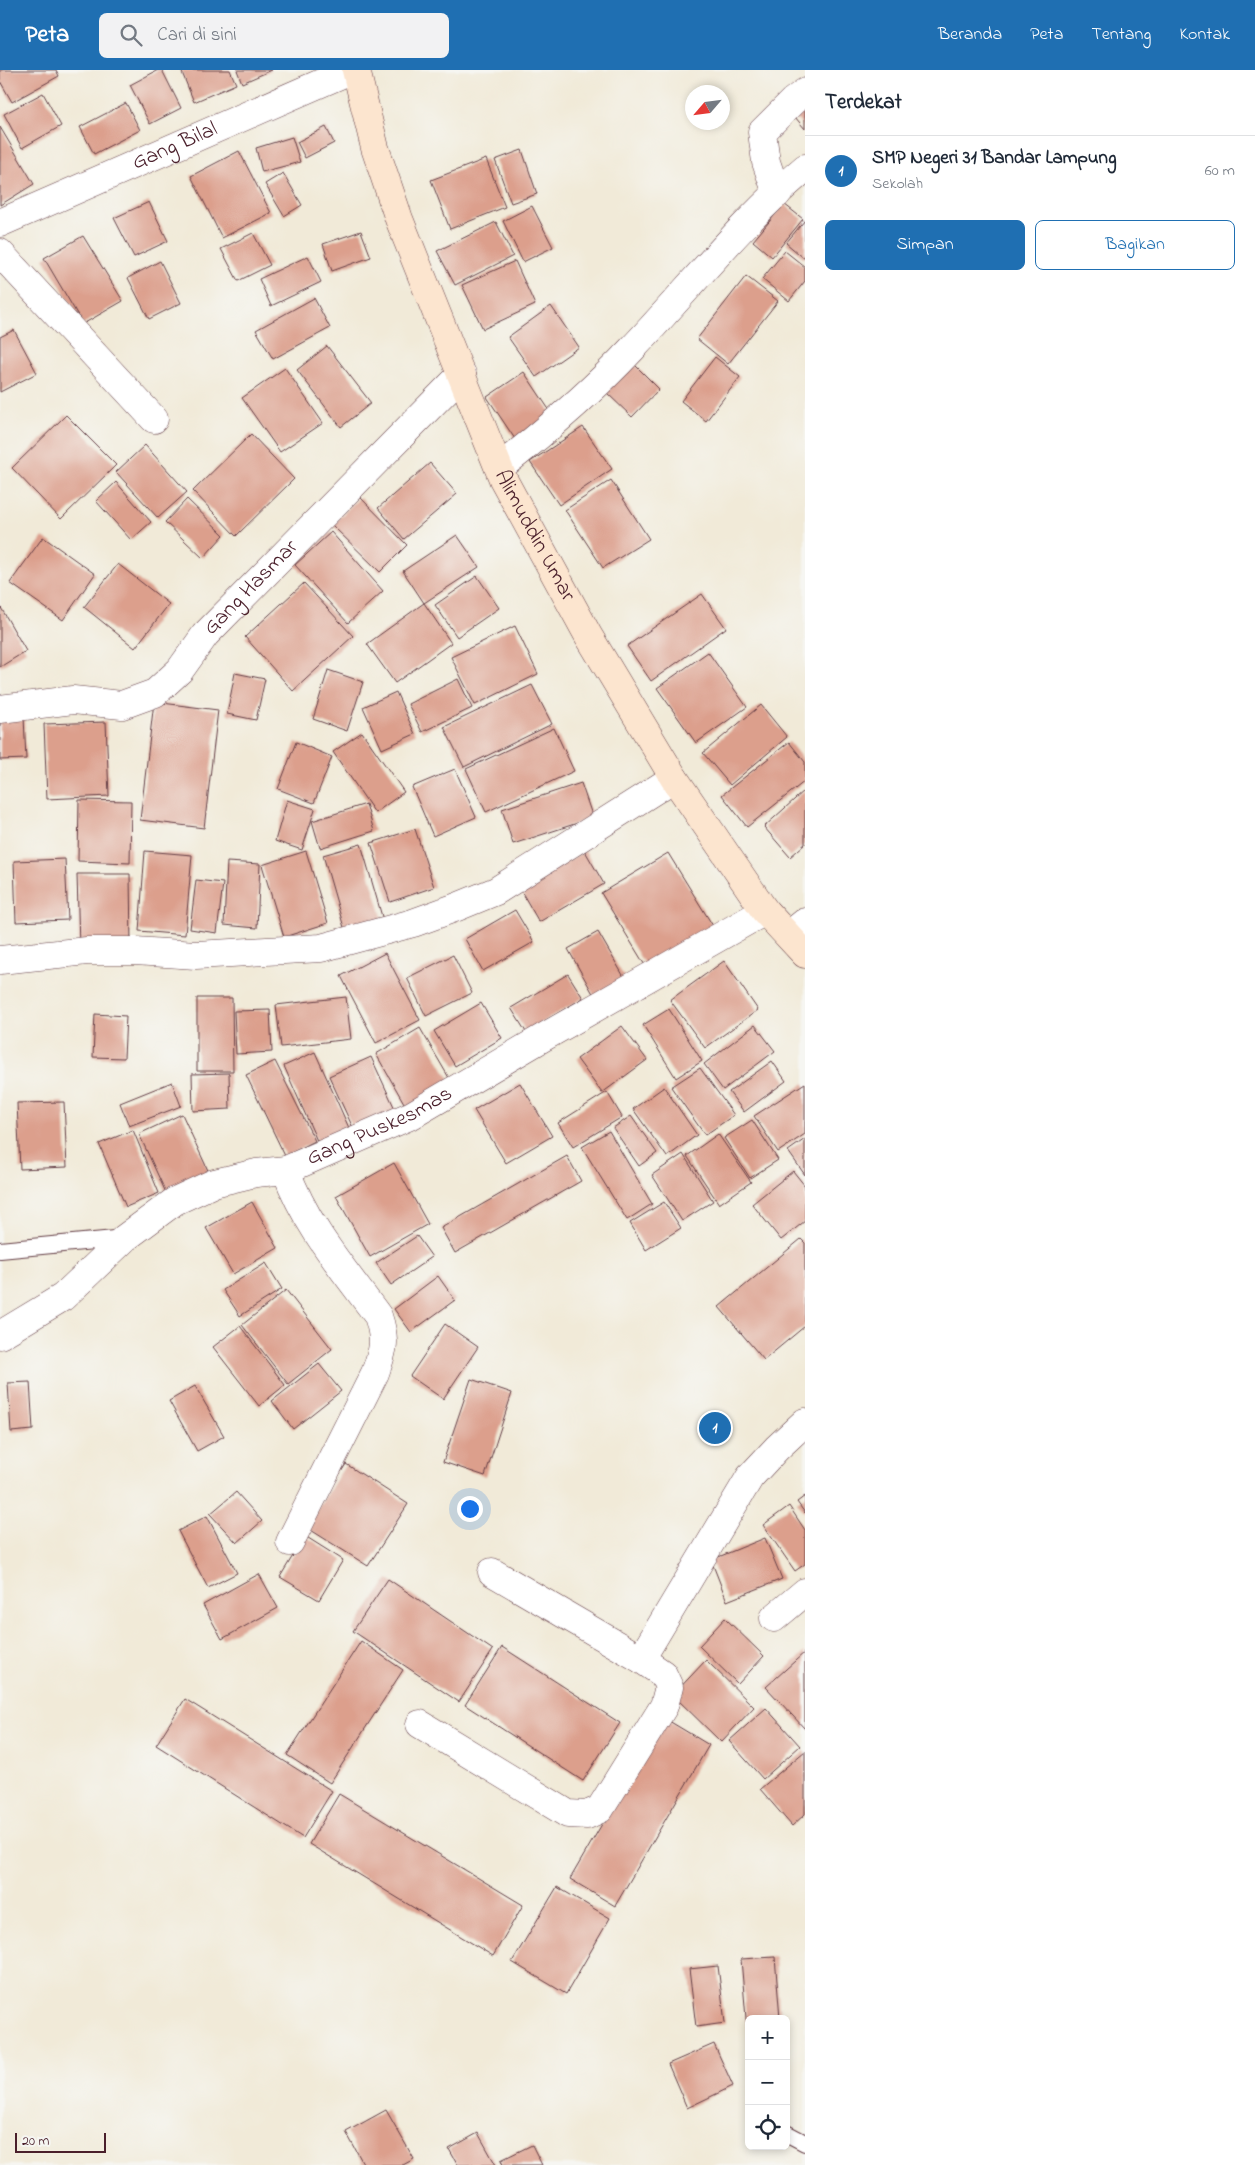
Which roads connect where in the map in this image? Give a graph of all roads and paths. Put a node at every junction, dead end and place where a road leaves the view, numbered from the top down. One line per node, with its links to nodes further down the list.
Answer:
1 (351, 70): 6 (street, Gang Bilal)
2 (356, 70): 8 (street, Alimuddin Umar)
3 (805, 92): 5 (street)
4 (805, 168): 5 (street)
5 (777, 194): 10 (street)
6 (0, 223)
7 (0, 253): 9 (street)
8 (462, 374): 10 (street, Alimuddin Umar); 11 (street, Gang Hasmar)
9 (154, 419)
10 (499, 468): 12 (street, Alimuddin Umar)
11 (0, 709)
12 (674, 778): 13 (street, Alimuddin Umar); 15 (street)
13 (765, 911): 14 (street, Alimuddin Umar); 16 (street, Gang Puskesmas)
14 (800, 937)
15 (0, 960)
16 (286, 1170): 17 (street, Gang Puskesmas); 21 (street)
17 (125, 1238): 18 (lane); 19 (street, Gang Puskesmas)
18 (0, 1250)
19 (0, 1335)
20 (805, 1422): 25 (street)
21 (290, 1542)
22 (492, 1572): 25 (street)
23 (805, 1592): 24 (street)
24 (774, 1618)
25 (641, 1659): 26 (street)
26 (420, 1724)
27 (790, 2135): 28 (lane)
28 (805, 2144)

